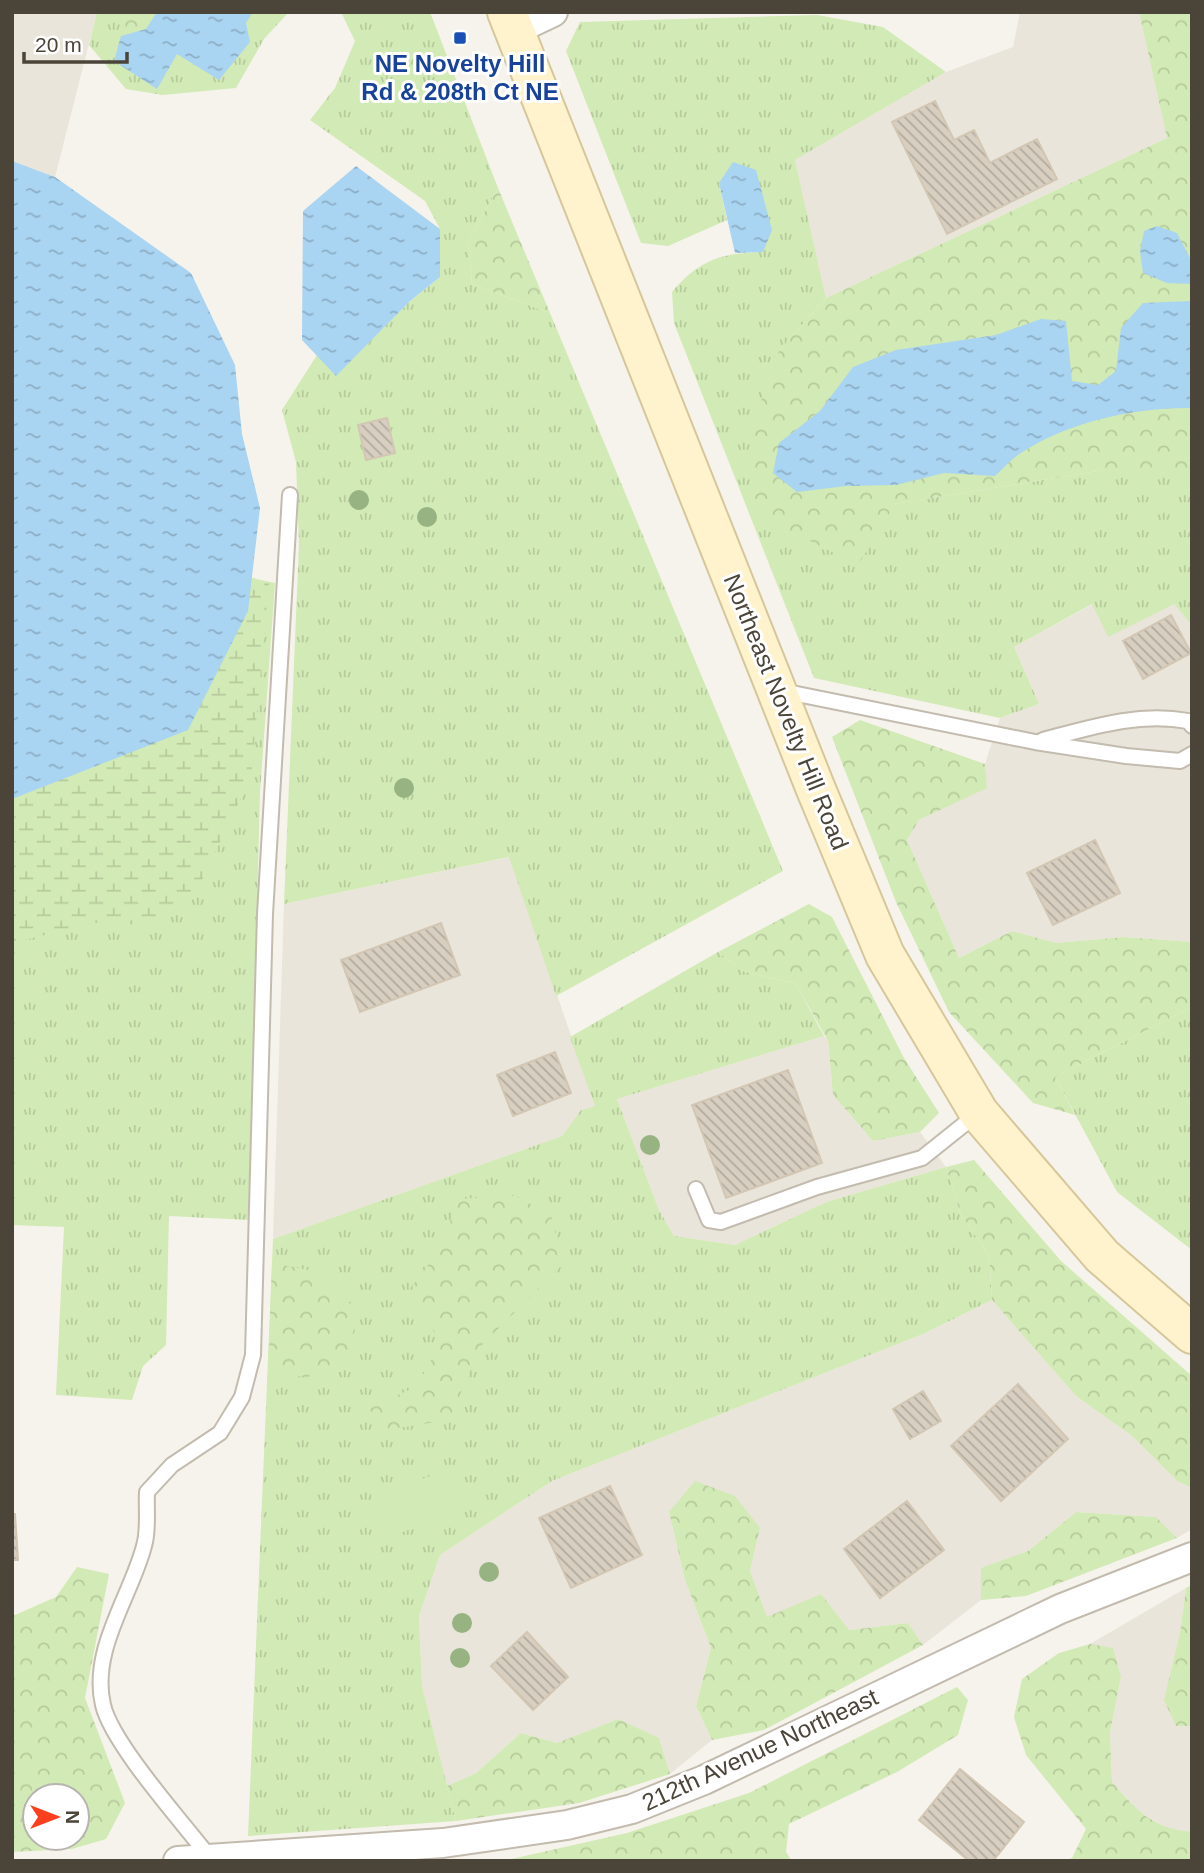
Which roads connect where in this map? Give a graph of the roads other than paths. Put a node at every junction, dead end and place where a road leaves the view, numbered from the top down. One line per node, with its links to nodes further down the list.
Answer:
1 (553, 12): 2 (street)
2 (510, 21): 4 (main road, Northeast Novelty Hill Road)
3 (290, 495): 12 (lane)
4 (777, 690): 6 (lane); 8 (main road, Northeast Novelty Hill Road)
5 (1192, 726): 6 (lane)
6 (1035, 742): 7 (lane)
7 (1192, 754)
8 (979, 1113): 9 (lane); 10 (main road, Northeast Novelty Hill Road)
9 (696, 1189)
10 (1192, 1334)
11 (1192, 1557): 12 (street, 212th Avenue Northeast)
12 (211, 1859): 13 (street, 212th Avenue Northeast)
13 (178, 1861)

